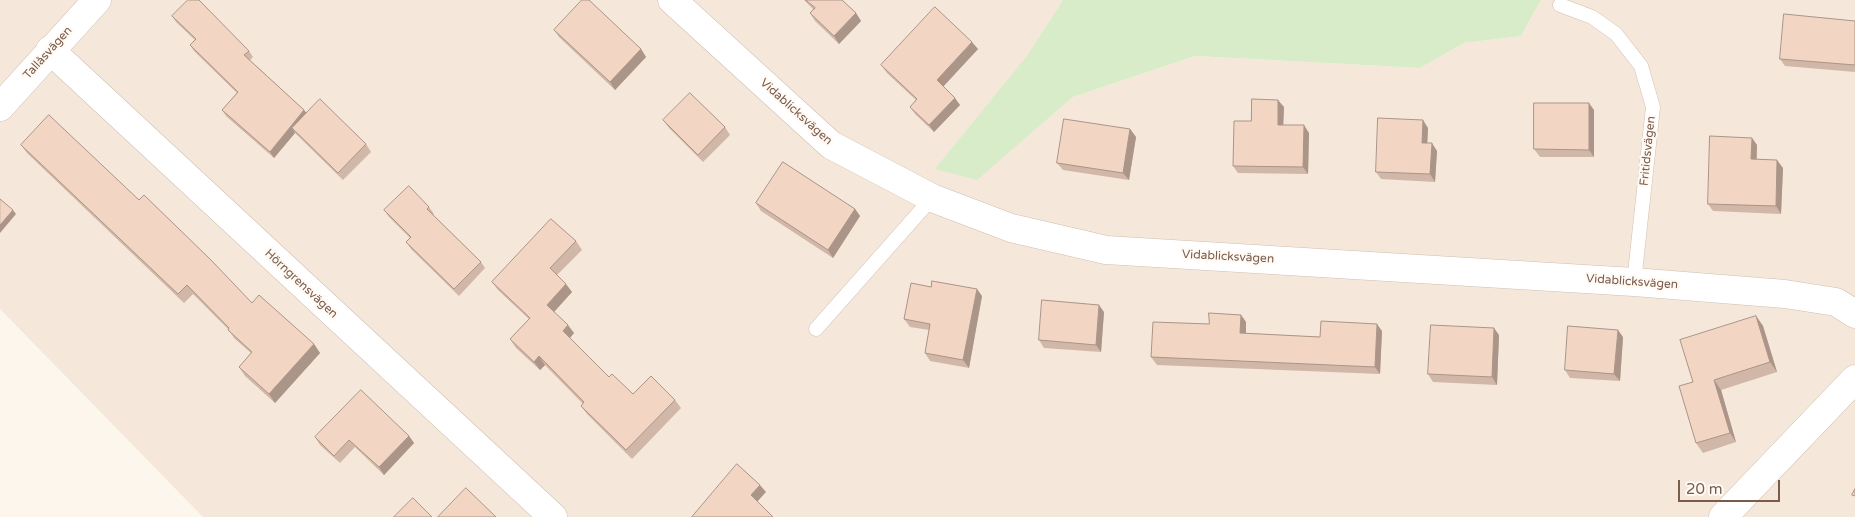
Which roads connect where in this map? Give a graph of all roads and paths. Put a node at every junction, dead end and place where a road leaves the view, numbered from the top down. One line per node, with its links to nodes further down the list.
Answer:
1 (97, 0): 4 (street, Tallåsvägen)
2 (672, 0): 6 (street, Vidablicksvägen)
3 (1560, 5): 7 (lane, Fritidsvägen)
4 (50, 50): 5 (street, Tallåsvägen); 11 (street, Hörngrensvägen)
5 (0, 107)
6 (932, 198): 7 (street, Vidablicksvägen); 9 (lane)
7 (1634, 282): 8 (street, Vidablicksvägen)
8 (1855, 314)
9 (816, 329)
10 (1855, 379): 12 (street)
11 (553, 517)
12 (1723, 517)

